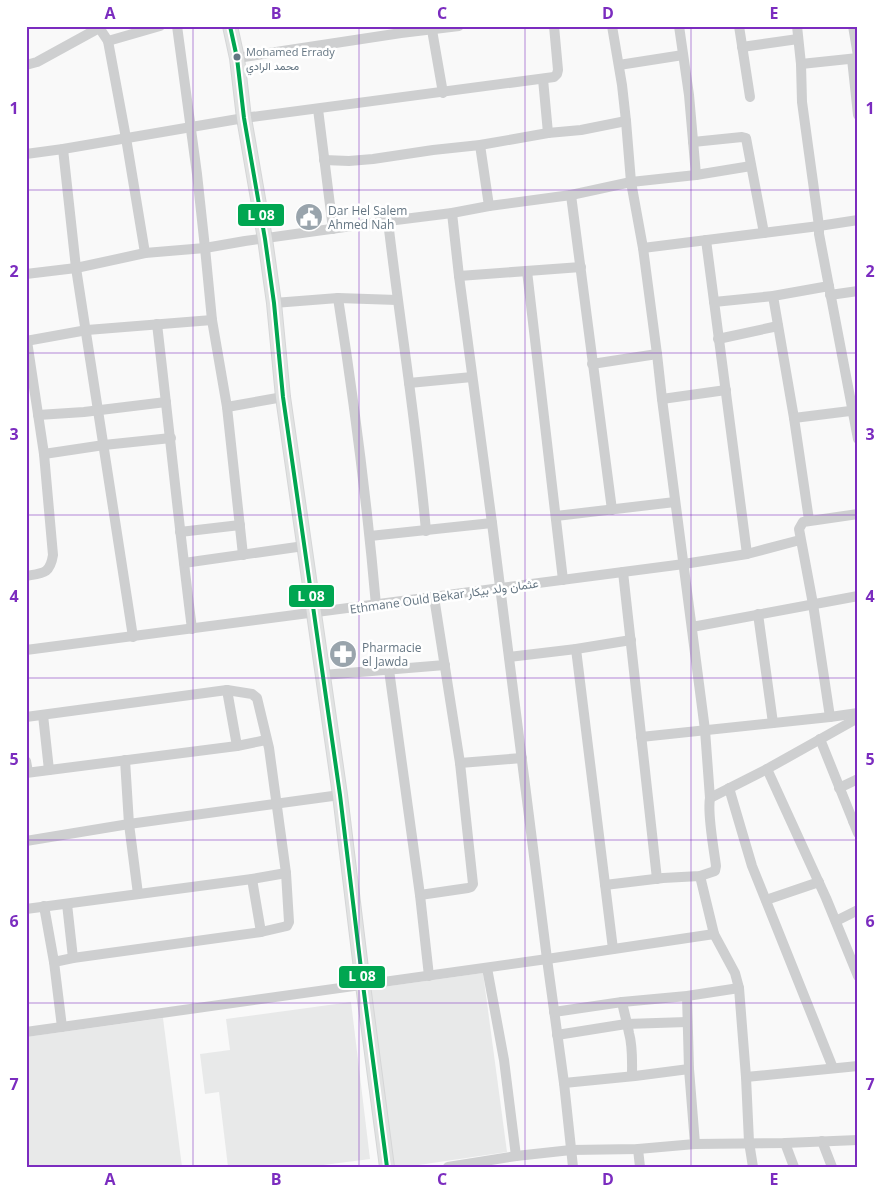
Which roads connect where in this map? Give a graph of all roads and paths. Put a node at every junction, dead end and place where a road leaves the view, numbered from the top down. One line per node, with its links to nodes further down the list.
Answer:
1 (160, 26): 15 (street)
2 (176, 26): 30 (street)
3 (230, 26): 18 (street)
4 (458, 26): 13 (street)
5 (554, 26): 23 (street)
6 (612, 26): 22 (street)
7 (679, 26): 17 (street)
8 (738, 26): 16 (street)
9 (797, 26): 14 (street)
10 (853, 26): 19 (street)
11 (98, 27): 15 (street); 21 (street)
12 (400, 30): 13 (street); 18 (street)
13 (432, 30): 24 (street)
14 (798, 39): 16 (street); 20 (street)
15 (108, 41): 32 (street)
16 (742, 48): 25 (street)
17 (683, 55): 22 (street); 33 (street)
18 (237, 58): 28 (street)
19 (856, 58): 20 (street); 27 (street)
20 (801, 64): 46 (street)
21 (26, 65)
22 (619, 65): 29 (street)
23 (543, 79): 24 (street); 31 (street)
24 (443, 93): 26 (street)
25 (750, 97)
26 (318, 109): 28 (street); 37 (street)
27 (858, 115)
28 (244, 118): 30 (street); 49 (street)
29 (626, 121): 31 (street); 40 (street)
30 (190, 128): 32 (street); 51 (street)
31 (548, 133): 34 (street)
32 (126, 138): 35 (street); 53 (street)
33 (693, 142): 38 (street); 39 (street)
34 (480, 145): 37 (street); 42 (street)
35 (63, 149): 36 (street); 55 (street)
36 (26, 154)
37 (324, 160): 47 (street)
38 (751, 166): 39 (street); 48 (street)
39 (696, 175): 40 (street)
40 (631, 182): 41 (street); 52 (street)
41 (571, 195): 42 (street); 54 (street)
42 (489, 206): 43 (street)
43 (452, 213): 45 (street); 58 (street)
44 (858, 220): 46 (street)
45 (388, 221): 47 (street); 63 (street)
46 (819, 226): 48 (street); 59 (street)
47 (333, 229): 49 (street)
48 (764, 233): 50 (street)
49 (265, 239): 51 (street); 65 (street)
50 (706, 240): 52 (street); 64 (street)
51 (206, 248): 53 (street); 66 (street)
52 (642, 248): 72 (street)
53 (144, 253): 55 (street)
54 (581, 267): 56 (street); 73 (street)
55 (76, 268): 57 (street); 69 (street)
56 (527, 271): 58 (street); 92 (street)
57 (26, 274)
58 (459, 276): 74 (street)
59 (829, 291): 60 (street); 61 (street); 82 (street)
60 (858, 291)
61 (773, 296): 64 (street); 68 (street)
62 (338, 298): 63 (street); 65 (street); 98 (street)
63 (397, 300): 75 (street)
64 (714, 302): 70 (street)
65 (274, 303): 77 (street)
66 (212, 320): 67 (street); 80 (street)
67 (157, 324): 69 (street); 79 (street)
68 (778, 326): 70 (street); 84 (street)
69 (86, 330): 71 (street); 81 (street)
70 (718, 339): 76 (street)
71 (27, 341): 83 (street)
72 (657, 354): 73 (street); 78 (street)
73 (592, 364): 90 (street)
74 (472, 378): 75 (street); 94 (street)
75 (409, 383): 96 (street)
76 (726, 390): 78 (street); 101 (street)
77 (283, 397): 80 (street); 100 (street)
78 (662, 399): 89 (street)
79 (166, 402): 81 (street); 85 (street)
80 (227, 407): 95 (street)
81 (98, 410): 83 (street); 87 (street)
82 (855, 410): 84 (street); 86 (street)
83 (38, 415): 88 (street)
84 (794, 418): 93 (street)
85 (171, 438): 87 (street); 97 (street)
86 (858, 439)
87 (104, 444): 88 (street); 117 (street)
88 (44, 454): 106 (street)
89 (676, 502): 90 (street); 104 (street)
90 (612, 510): 92 (street)
91 (858, 514): 93 (street)
92 (556, 516): 107 (street)
93 (809, 520): 99 (street)
94 (492, 523): 96 (street); 108 (street)
95 (240, 525): 97 (street); 102 (street)
96 (426, 530): 98 (street)
97 (180, 532): 103 (street)
98 (370, 536): 111 (street)
99 (800, 540): 101 (street, Ethmane Ould Bekar عثمان ولد بيكار); 112 (street)
100 (304, 546): 102 (street); 113 (street)
101 (748, 554): 104 (street, Ethmane Ould Bekar عثمان ولد بيكار)
102 (243, 555): 103 (street)
103 (184, 563): 116 (street)
104 (684, 564): 105 (street, Ethmane Ould Bekar عثمان ولد بيكار); 115 (street)
105 (623, 572): 107 (street, Ethmane Ould Bekar عثمان ولد بيكار); 118 (street)
106 (26, 576)
107 (563, 580): 108 (street, Ethmane Ould Bekar عثمان ولد بيكار)
108 (500, 588): 110 (street, Ethmane Ould Bekar عثمان ولد بيكار); 121 (street)
109 (858, 596): 112 (street)
110 (434, 597): 111 (street, Ethmane Ould Bekar عثمان ولد بيكار); 122 (street)
111 (376, 604): 113 (street, Ethmane Ould Bekar عثمان ولد بيكار)
112 (813, 604): 114 (street); 129 (street)
113 (314, 613): 116 (street, Ethmane Ould Bekar عثمان ولد بيكار); 124 (street)
114 (758, 614): 115 (street); 131 (street)
115 (692, 627): 132 (street)
116 (192, 629): 117 (street, Ethmane Ould Bekar عثمان ولد بيكار)
117 (133, 637): 120 (street, Ethmane Ould Bekar عثمان ولد بيكار)
118 (631, 640): 119 (street); 133 (street)
119 (576, 649): 121 (street); 159 (street)
120 (26, 650)
121 (509, 657): 137 (street)
122 (445, 665): 123 (street); 140 (street)
123 (389, 670): 124 (street); 161 (street)
124 (323, 675): 147 (street)
125 (227, 690): 127 (street); 135 (street); 136 (street)
126 (858, 713): 129 (street)
127 (43, 715): 128 (street); 142 (street)
128 (26, 717)
129 (830, 717): 131 (street)
130 (858, 718): 134 (street)
131 (773, 723): 132 (street)
132 (705, 730): 133 (street); 148 (street)
133 (641, 737): 157 (street)
134 (820, 739): 141 (street); 146 (street)
135 (266, 740): 136 (street); 149 (street)
136 (237, 746): 138 (street)
137 (522, 758): 140 (street); 172 (street)
138 (125, 760): 142 (street); 151 (street)
139 (26, 761): 143 (street)
140 (460, 763): 161 (street)
141 (767, 769): 145 (street); 158 (street)
142 (49, 770): 143 (street)
143 (27, 772)
144 (858, 780): 146 (street)
145 (728, 788): 148 (street); 162 (street)
146 (839, 788): 150 (street)
147 (340, 795): 149 (street); 177 (street)
148 (710, 798): 155 (street)
149 (276, 803): 151 (street); 154 (street)
150 (855, 820): 152 (street)
151 (129, 824): 153 (street); 160 (street)
152 (858, 833)
153 (26, 841)
154 (286, 873): 156 (street); 168 (street)
155 (700, 876): 157 (street); 169 (street)
156 (252, 879): 160 (street); 168 (street)
157 (657, 879): 159 (street)
158 (819, 882): 162 (street); 167 (street)
159 (605, 885): 170 (street)
160 (138, 894): 163 (street)
161 (420, 895): 175 (street)
162 (766, 900): 189 (street)
163 (67, 904): 164 (street); 171 (street)
164 (44, 906): 165 (street); 173 (street)
165 (26, 909)
166 (858, 910): 167 (street)
167 (836, 921): 176 (street)
168 (261, 932): 171 (street)
169 (714, 934): 170 (street); 178 (street)
170 (613, 949): 172 (street)
171 (73, 958): 173 (street)
172 (547, 959): 174 (street); 181 (street)
173 (54, 962): 184 (street)
174 (487, 968): 175 (street); 200 (street)
175 (429, 976): 177 (street)
176 (858, 976)
177 (363, 985): 184 (street); 202 (street)
178 (739, 988): 179 (street); 191 (street)
179 (687, 996): 180 (street); 182 (street)
180 (622, 1002): 181 (street); 183 (street)
181 (554, 1012): 186 (street)
182 (687, 1022): 183 (street); 188 (street)
183 (626, 1024): 186 (street); 190 (street)
184 (62, 1027): 185 (street)
185 (26, 1032)
186 (557, 1035): 192 (street)
187 (858, 1066): 189 (street)
188 (689, 1068): 190 (street); 197 (street)
189 (833, 1068): 191 (street)
190 (632, 1076): 192 (street)
191 (746, 1077): 195 (street)
192 (564, 1083): 199 (street)
193 (858, 1140): 194 (street)
194 (822, 1141): 196 (street); 207 (street)
195 (749, 1142): 196 (street); 197 (street); 205 (street)
196 (785, 1142): 206 (street)
197 (695, 1144): 198 (street)
198 (638, 1149): 199 (street); 204 (street)
199 (571, 1150): 200 (street); 203 (street)
200 (516, 1156): 201 (street)
201 (454, 1166)
202 (387, 1167)
203 (573, 1167)
204 (640, 1167)
205 (753, 1167)
206 (794, 1167)
207 (832, 1167)

